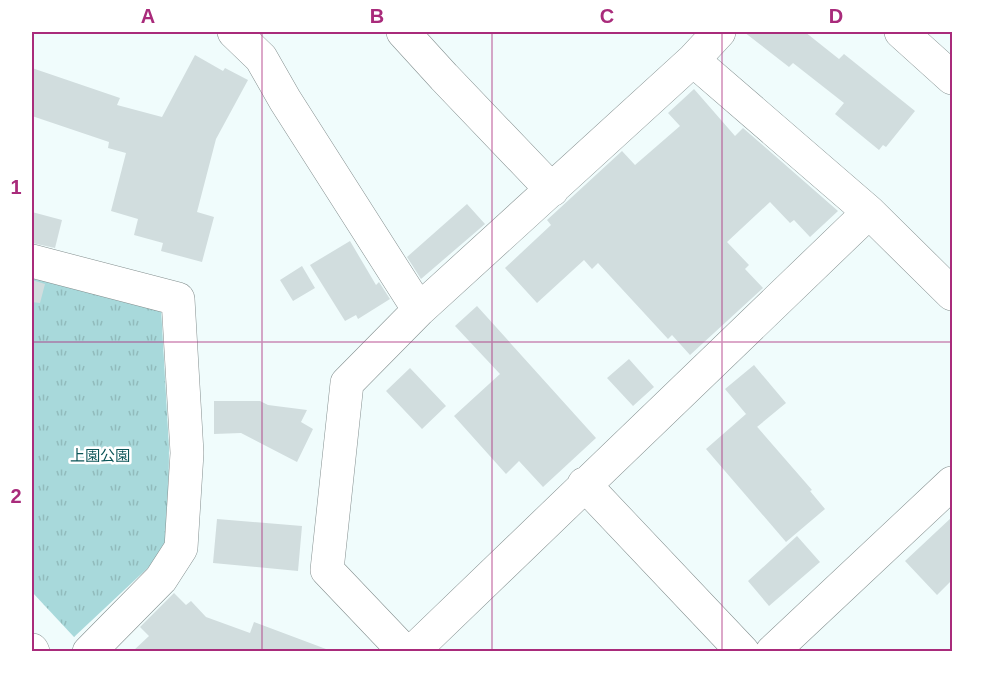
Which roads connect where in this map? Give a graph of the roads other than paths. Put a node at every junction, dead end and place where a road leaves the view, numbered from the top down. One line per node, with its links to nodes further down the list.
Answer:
1 (234, 32): 11 (street)
2 (403, 32): 7 (street)
3 (719, 32): 5 (street)
4 (901, 32): 6 (street)
5 (693, 60): 7 (street); 8 (street)
6 (952, 78)
7 (552, 190): 11 (street)
8 (869, 212): 10 (street); 13 (street)
9 (32, 261): 14 (street)
10 (952, 294)
11 (418, 310): 15 (street)
12 (952, 483): 18 (street)
13 (584, 484): 16 (street); 17 (street)
14 (89, 651)
15 (405, 651)
16 (412, 651)
17 (743, 651)
18 (772, 651)

